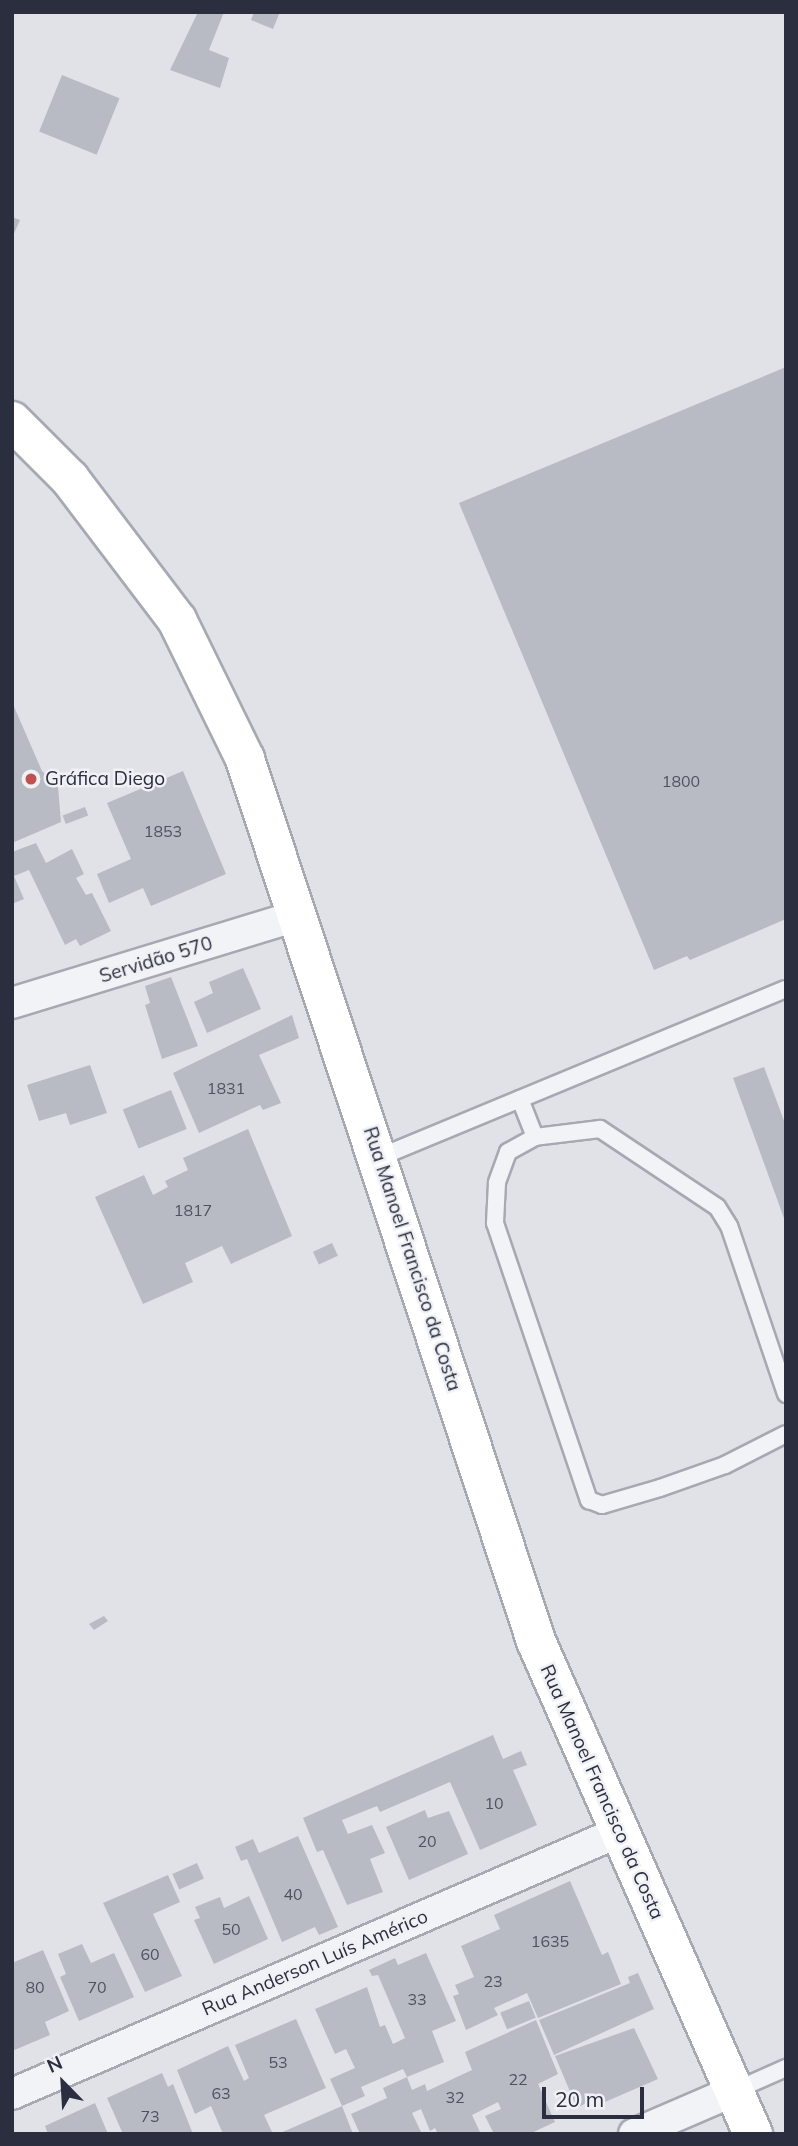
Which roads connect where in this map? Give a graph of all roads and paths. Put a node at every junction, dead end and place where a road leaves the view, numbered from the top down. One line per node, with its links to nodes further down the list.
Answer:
1 (12, 421): 2 (main road, Rua Manoel Francisco da Costa)
2 (299, 915): 4 (street, Servidão 570); 7 (main road, Rua Manoel Francisco da Costa)
3 (786, 989): 5 (lane)
4 (12, 1003)
5 (520, 1099): 6 (lane); 7 (lane)
6 (535, 1137): 8 (lane); 9 (lane)
7 (380, 1157): 10 (main road, Rua Manoel Francisco da Costa)
8 (786, 1394)
9 (786, 1434)
10 (618, 1832): 12 (main road, Rua Manoel Francisco da Costa); 13 (street, Rua Anderson Luís Américo)
11 (786, 2068): 12 (lane)
12 (733, 2091): 14 (street); 15 (main road, Rua Manoel Francisco da Costa)
13 (12, 2094)
14 (634, 2134)
15 (753, 2134)

